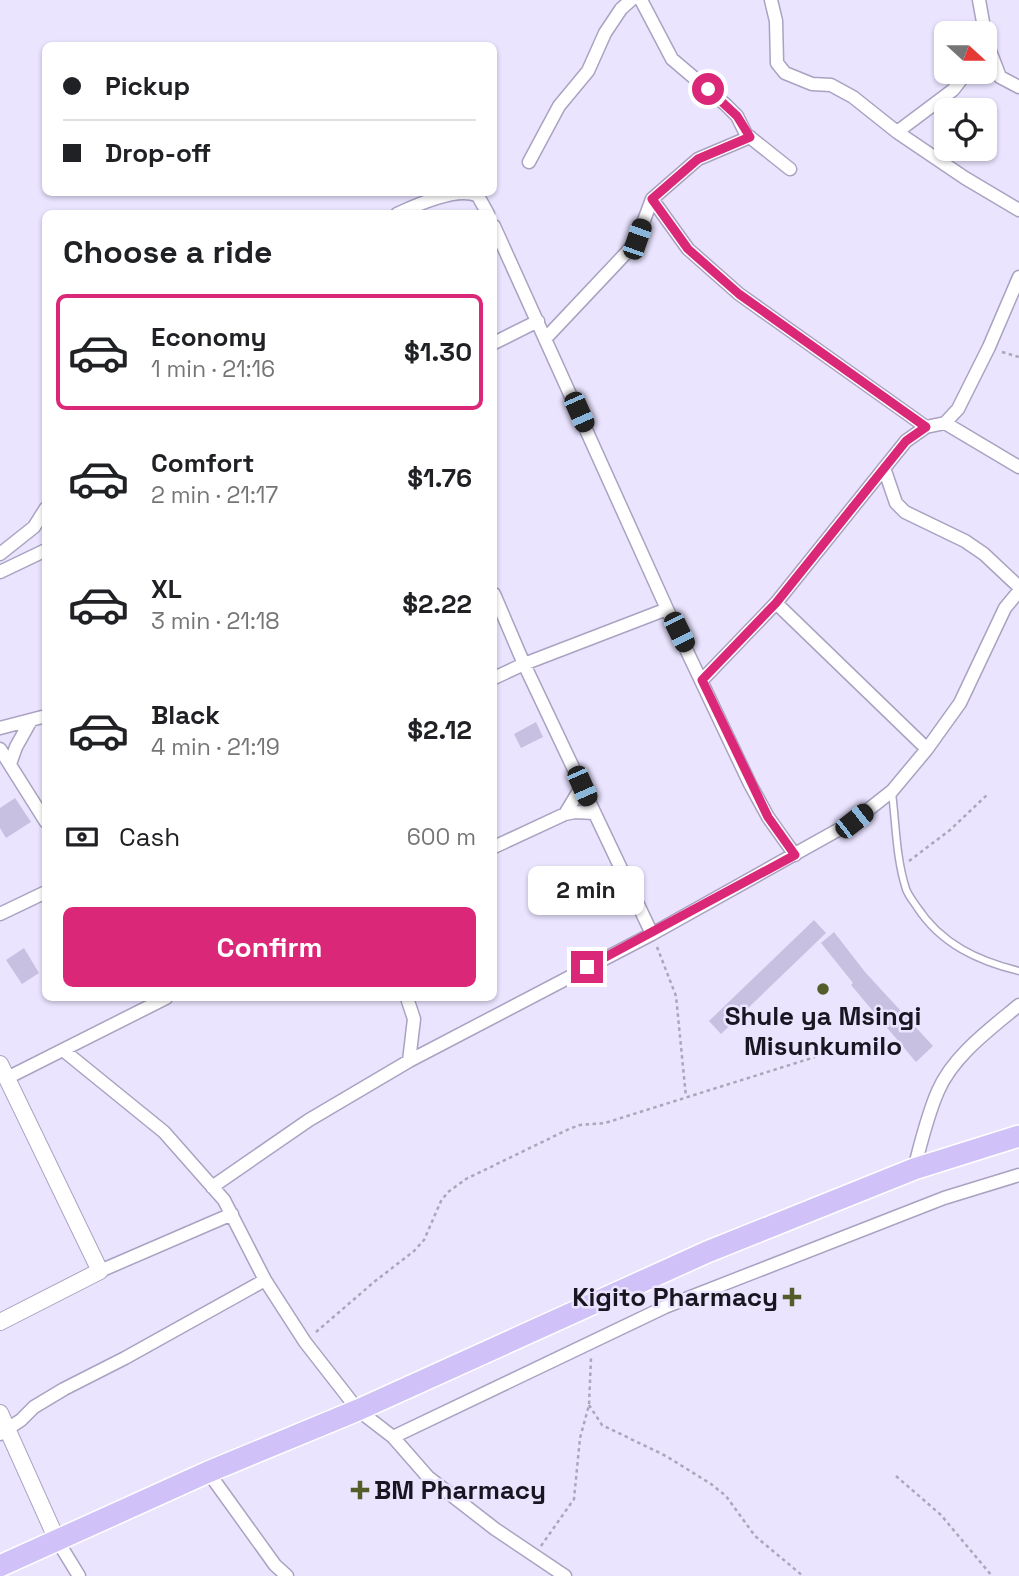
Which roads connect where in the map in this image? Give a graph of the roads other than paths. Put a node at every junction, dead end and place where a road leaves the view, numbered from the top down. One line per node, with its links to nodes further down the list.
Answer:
1 (631, 0): 11 (street)
2 (641, 0): 10 (street)
3 (771, 0): 9 (street)
4 (979, 0): 5 (street)
5 (982, 21)
6 (998, 72): 8 (street)
7 (958, 84): 9 (street)
8 (1019, 87)
9 (897, 132): 16 (street)
10 (750, 137): 12 (street); 14 (street)
11 (529, 162)
12 (790, 169)
13 (449, 196): 15 (street)
14 (652, 199): 20 (street); 23 (street)
15 (409, 210)
16 (1019, 210)
17 (497, 232): 19 (street)
18 (1019, 277): 22 (street)
19 (538, 321): 20 (street); 21 (street)
20 (545, 339): 33 (street)
21 (497, 341)
22 (945, 423): 23 (street); 24 (street)
23 (926, 427): 25 (street)
24 (1019, 467)
25 (884, 468): 30 (street); 32 (street)
26 (42, 514): 28 (street)
27 (42, 552): 29 (street)
28 (0, 555)
29 (0, 572)
30 (1019, 589): 41 (street)
31 (497, 601): 34 (street)
32 (776, 603): 36 (street); 41 (street)
33 (667, 609): 34 (street); 36 (street)
34 (524, 664): 35 (street); 43 (street)
35 (497, 677)
36 (702, 680): 49 (street)
37 (42, 718): 38 (street)
38 (30, 722): 39 (street); 42 (street)
39 (0, 728)
40 (0, 749): 42 (street)
41 (928, 749): 44 (street)
42 (10, 764): 47 (street)
43 (582, 786): 45 (street); 46 (street)
44 (892, 791): 49 (street); 53 (lane)
45 (594, 813): 46 (street); 52 (street)
46 (565, 814): 48 (street)
47 (42, 816)
48 (497, 846)
49 (795, 855): 52 (street)
50 (42, 894): 51 (street)
51 (0, 914)
52 (652, 934): 58 (street)
53 (1019, 971)
54 (408, 1001): 58 (street)
55 (138, 1003): 57 (street)
56 (1019, 1005): 61 (street)
57 (63, 1050): 59 (street); 63 (street)
58 (409, 1062): 63 (street)
59 (3, 1071): 65 (street)
60 (1019, 1136): 61 (highway)
61 (914, 1169): 68 (highway)
62 (1019, 1174): 71 (street)
63 (212, 1187): 64 (street)
64 (232, 1214): 65 (street); 66 (street)
65 (100, 1271): 67 (street)
66 (265, 1280): 68 (street); 70 (street)
67 (0, 1322)
68 (358, 1410): 71 (street); 72 (highway)
69 (0, 1413): 70 (street)
70 (4, 1433): 73 (street)
71 (393, 1437): 77 (street)
72 (208, 1472): 73 (highway); 76 (street)
73 (57, 1540): 74 (highway); 75 (street)
74 (0, 1566)
75 (79, 1576)
76 (287, 1576)
77 (565, 1576)

